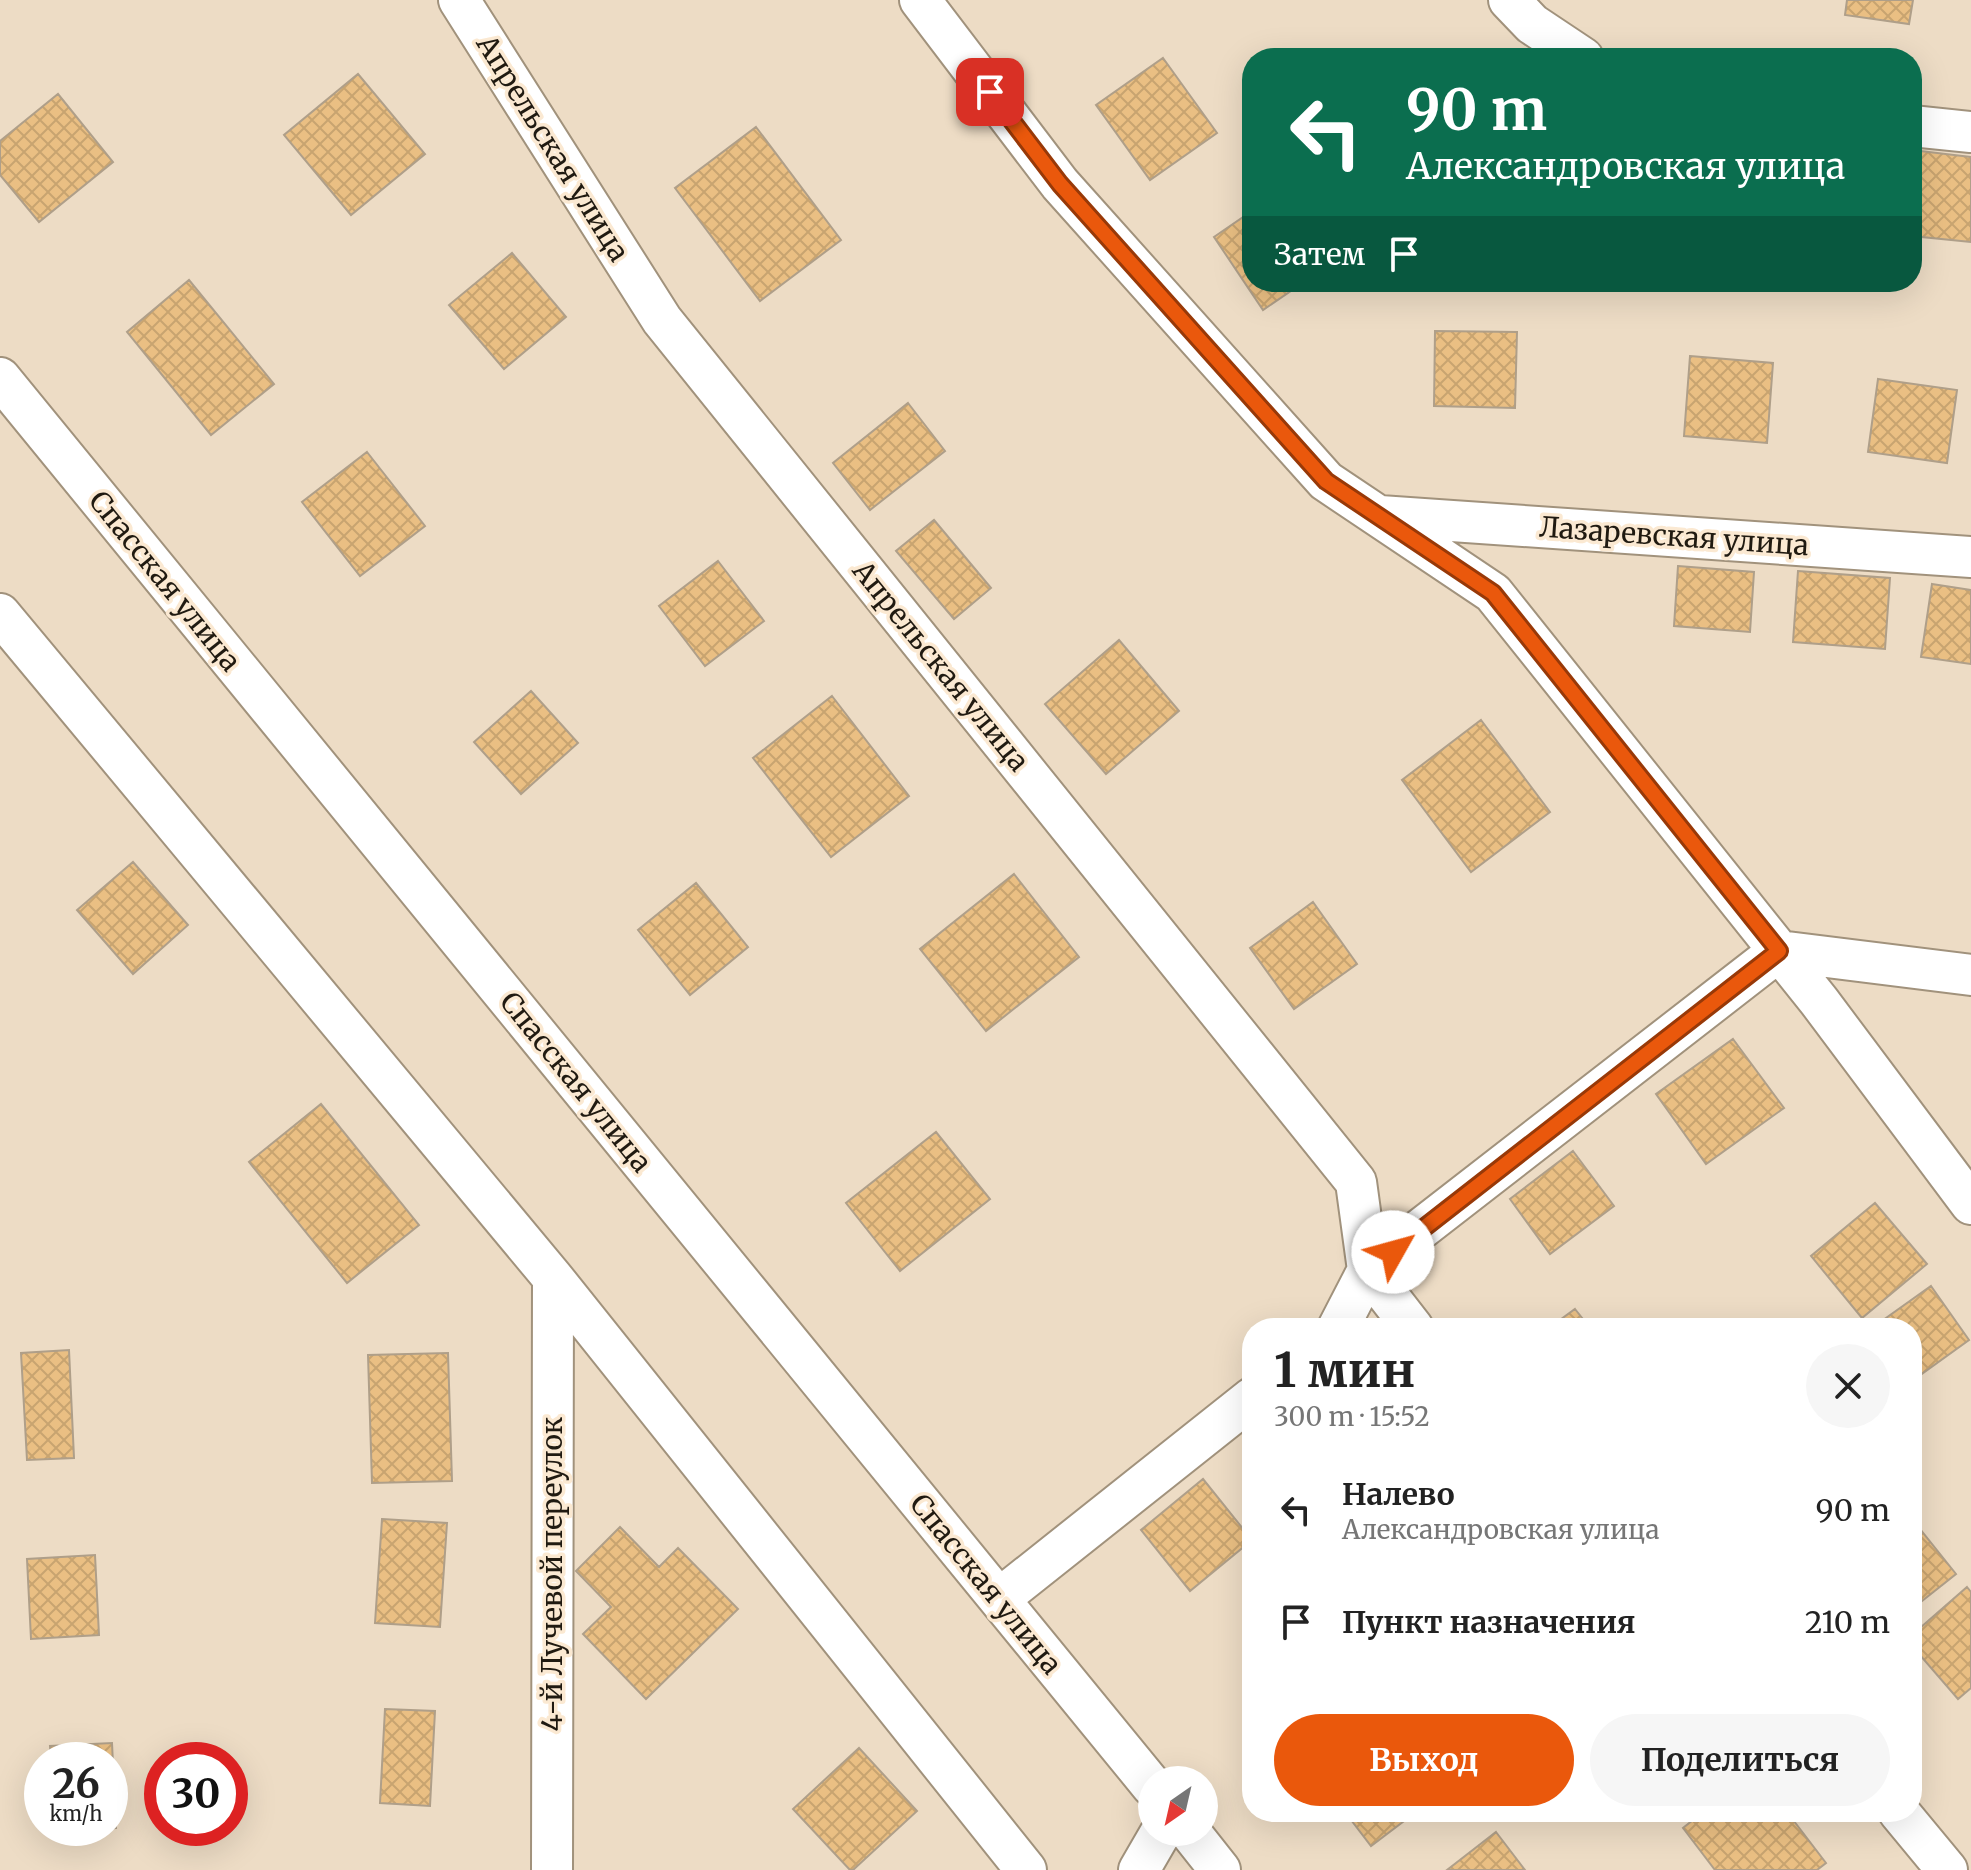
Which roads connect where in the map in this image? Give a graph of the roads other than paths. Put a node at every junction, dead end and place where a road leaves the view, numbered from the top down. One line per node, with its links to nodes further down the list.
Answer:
1 (459, 0): 14 (street, Апрельская улица)
2 (920, 0): 8 (street)
3 (1509, 0): 4 (street)
4 (1568, 48)
5 (1922, 127): 6 (street)
6 (1971, 132)
7 (0, 378): 19 (street, Спасская улица)
8 (1378, 516): 9 (street, Лазаревская улица); 11 (street)
9 (1971, 557)
10 (0, 614): 15 (street)
11 (1779, 951): 12 (street); 13 (street); 14 (street)
12 (1971, 975)
13 (1971, 1204)
14 (1368, 1270): 16 (street); 17 (street)
15 (553, 1278): 24 (street, 4-й Лучевой переулок); 25 (street)
16 (1343, 1318)
17 (1405, 1318)
18 (1242, 1406): 19 (street)
19 (999, 1599): 20 (street, Спасская улица)
20 (1138, 1769)
21 (1907, 1822): 28 (street)
22 (1153, 1846): 26 (street)
23 (1201, 1846): 27 (street)
24 (552, 1870)
25 (1026, 1870)
26 (1139, 1870)
27 (1220, 1870)
28 (1947, 1870)

